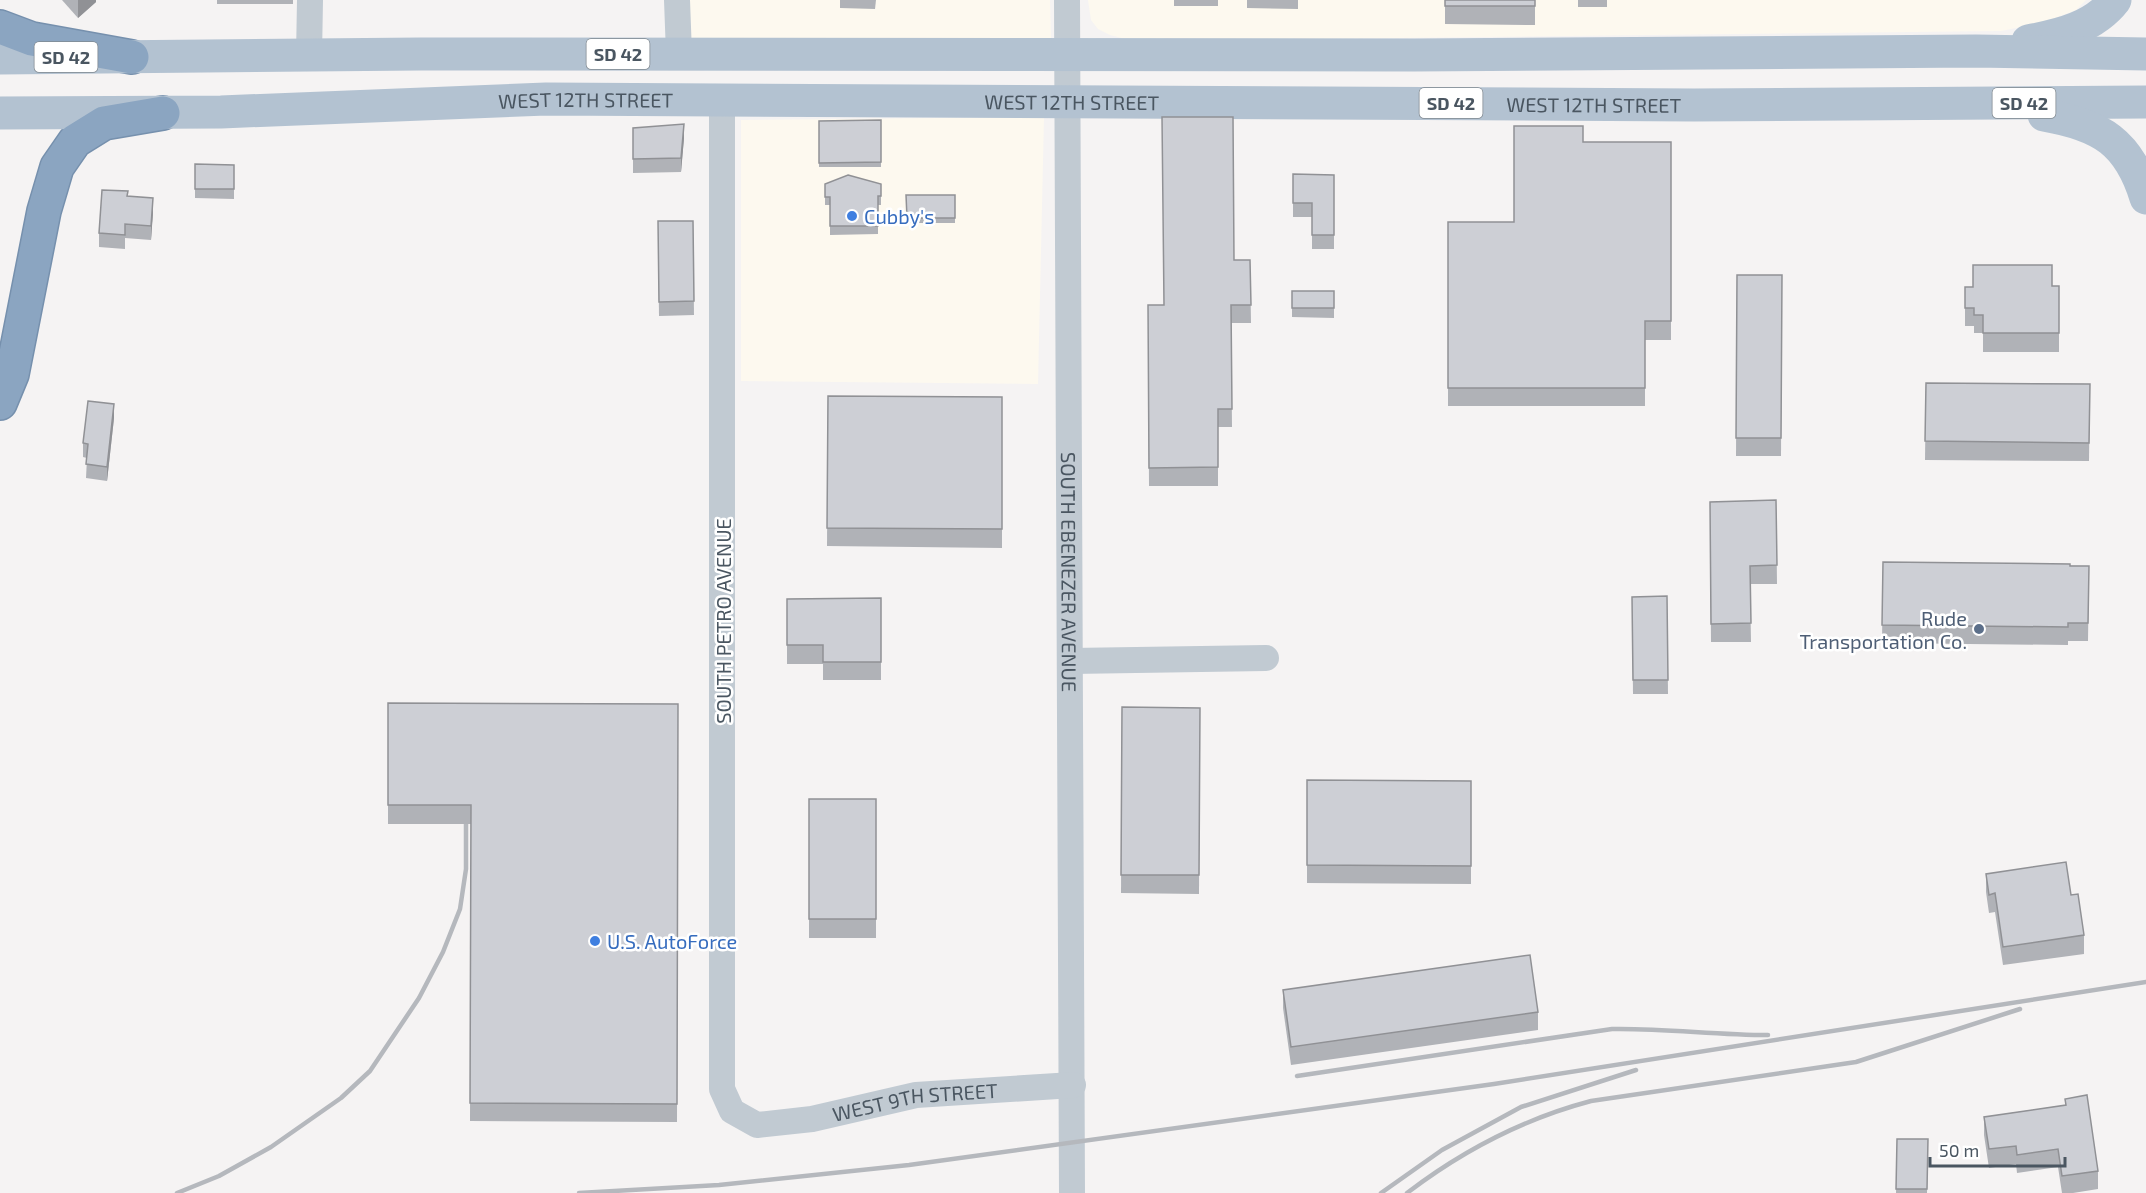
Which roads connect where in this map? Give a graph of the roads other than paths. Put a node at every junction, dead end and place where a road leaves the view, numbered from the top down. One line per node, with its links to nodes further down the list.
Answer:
1 (310, 0): 10 (street)
2 (677, 0): 7 (street)
3 (1067, 0): 9 (street, SOUTH EBENEZER AVENUE)
4 (2115, 0): 6 (main road)
5 (0, 27): 11 (highway)
6 (1977, 51): 8 (main road, SD 42); 9 (main road, SD 42)
7 (679, 54): 9 (main road, SD 42); 10 (main road, SD 42)
8 (2146, 54)
9 (1067, 55): 14 (street, SOUTH EBENEZER AVENUE)
10 (309, 56): 11 (main road, SD 42)
11 (132, 57): 12 (main road, SD 42)
12 (0, 58)
13 (722, 100): 14 (main road, WEST 12TH STREET / SD 42); 18 (main road, WEST 12TH STREET / SD 42); 24 (street, SOUTH PETRO AVENUE)
14 (1067, 101): 16 (main road, WEST 12TH STREET / SD 42); 22 (street, SOUTH EBENEZER AVENUE)
15 (2146, 102): 16 (main road, WEST 12TH STREET / SD 42)
16 (1902, 105): 19 (main road)
17 (0, 113): 18 (main road, WEST 12TH STREET / SD 42)
18 (163, 113): 20 (highway)
19 (2146, 198)
20 (0, 403)
21 (1266, 658): 22 (street)
22 (1071, 661): 23 (street, SOUTH EBENEZER AVENUE)
23 (1073, 1085): 24 (street, WEST 9TH STREET); 25 (street, SOUTH EBENEZER AVENUE)
24 (756, 1125)
25 (1072, 1193)

